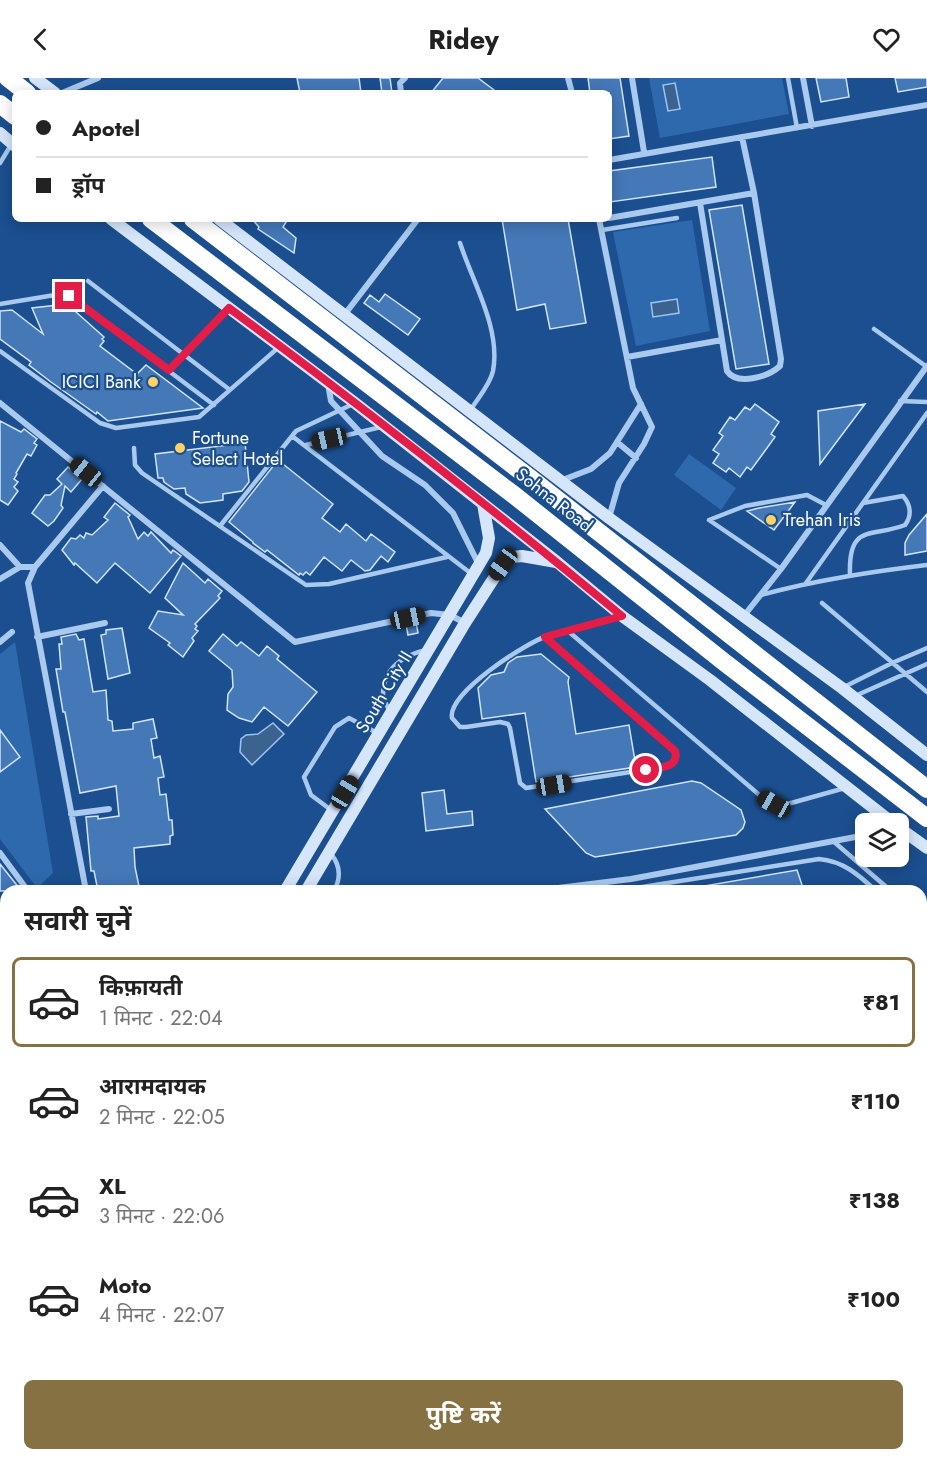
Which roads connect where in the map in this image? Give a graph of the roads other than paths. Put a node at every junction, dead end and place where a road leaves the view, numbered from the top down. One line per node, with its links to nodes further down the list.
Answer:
1 (8, 78): 7 (highway)
2 (35, 78): 8 (main road)
3 (98, 78): 9 (street)
4 (632, 78): 17 (street)
5 (788, 78): 12 (lane)
6 (803, 78): 11 (street)
7 (23, 90)
8 (51, 90)
9 (69, 90)
10 (927, 105): 11 (street)
11 (812, 126): 12 (street)
12 (797, 128): 14 (street)
13 (0, 133): 15 (main road)
14 (742, 137): 17 (street); 20 (street)
15 (12, 144)
16 (12, 146): 19 (lane)
17 (644, 152): 18 (street)
18 (612, 159)
19 (0, 163)
20 (754, 193): 21 (street); 37 (street)
21 (700, 203): 22 (street); 37 (street)
22 (612, 218)
23 (677, 218): 30 (lane)
24 (115, 222): 34 (main road)
25 (156, 222): 109 (highway, Sohna Road)
26 (197, 222): 104 (highway, Sohna Road)
27 (223, 222): 35 (main road)
28 (416, 222): 35 (street)
29 (601, 222): 30 (street)
30 (602, 230): 41 (street)
31 (460, 243): 53 (lane)
32 (88, 281): 40 (lane)
33 (0, 304): 43 (lane)
34 (229, 308): 38 (main road); 40 (lane)
35 (345, 314): 53 (main road)
36 (874, 329): 42 (lane)
37 (722, 340): 41 (street)
38 (280, 346): 44 (main road); 45 (lane)
39 (0, 351): 51 (lane)
40 (184, 355): 43 (lane); 45 (lane)
41 (627, 357): 50 (street)
42 (927, 366): 46 (street)
43 (169, 370): 51 (lane)
44 (328, 382): 49 (main road); 52 (street)
45 (230, 390): 51 (lane)
46 (900, 401): 47 (lane); 66 (street)
47 (927, 402)
48 (0, 403): 63 (street)
49 (356, 403): 52 (lane); 55 (main road)
50 (641, 404): 58 (street); 61 (street)
51 (214, 405)
52 (340, 410): 56 (street); 57 (lane)
53 (470, 412): 62 (main road)
54 (927, 413): 64 (lane)
55 (384, 426): 56 (lane); 65 (main road)
56 (361, 432): 59 (lane); 76 (street)
57 (292, 436): 59 (lane); 68 (lane)
58 (617, 442): 61 (street); 62 (street)
59 (306, 445): 70 (lane)
60 (134, 448): 68 (lane)
61 (636, 458): 67 (street)
62 (560, 481): 67 (main road)
63 (103, 486): 74 (street); 82 (street)
64 (863, 503): 77 (lane); 79 (lane)
65 (483, 504): 71 (main road); 76 (main road, South City II)
66 (826, 505): 75 (street); 75 (lane)
67 (609, 518): 84 (main road)
68 (220, 526): 70 (lane)
69 (0, 545): 73 (street)
70 (447, 556): 76 (lane)
71 (557, 562): 83 (main road); 86 (main road, South City II)
72 (927, 564): 77 (lane)
73 (20, 567): 74 (street); 78 (street)
74 (35, 567): 89 (street)
75 (781, 569): 80 (street)
76 (476, 571): 82 (main road, South City II)
77 (850, 575): 79 (lane)
78 (0, 579)
79 (806, 583): 80 (lane)
80 (761, 595): 84 (street)
81 (822, 603): 94 (lane)
82 (450, 615): 86 (street); 93 (main road, South City II)
83 (622, 616): 87 (lane); 103 (main road)
84 (743, 618): 97 (main road)
85 (105, 623): 89 (street)
86 (465, 623): 114 (main road, South City II)
87 (567, 631): 90 (lane); 103 (lane)
88 (12, 633): 91 (street)
89 (37, 637): 108 (street)
90 (545, 637): 90 (lane)
91 (0, 642)
92 (927, 648): 94 (lane)
93 (430, 649): 100 (main road, South City II); 100 (lane)
94 (892, 663): 96 (lane); 97 (lane)
95 (927, 664): 96 (lane)
96 (905, 673): 98 (lane); 99 (lane)
97 (842, 688): 99 (main road)
98 (927, 692)
99 (853, 697): 102 (main road)
100 (391, 715): 101 (main road, South City II)
101 (380, 734): 106 (main road, South City II); 106 (lane)
102 (927, 755)
103 (847, 787): 107 (main road)
104 (927, 789)
105 (109, 809): 108 (street)
106 (333, 811): 118 (main road, South City II)
107 (880, 813)
108 (71, 814): 117 (street)
109 (927, 818)
110 (909, 835): 113 (main road)
111 (855, 837): 112 (street)
112 (833, 841): 121 (street); 124 (lane)
113 (927, 848)
114 (329, 852): 119 (main road, South City II); 120 (lane)
115 (0, 853): 116 (street)
116 (24, 885)
117 (86, 885)
118 (289, 885)
119 (310, 885)
120 (337, 885)
121 (589, 885)
122 (655, 885): 123 (lane)
123 (869, 885)
124 (884, 885)

